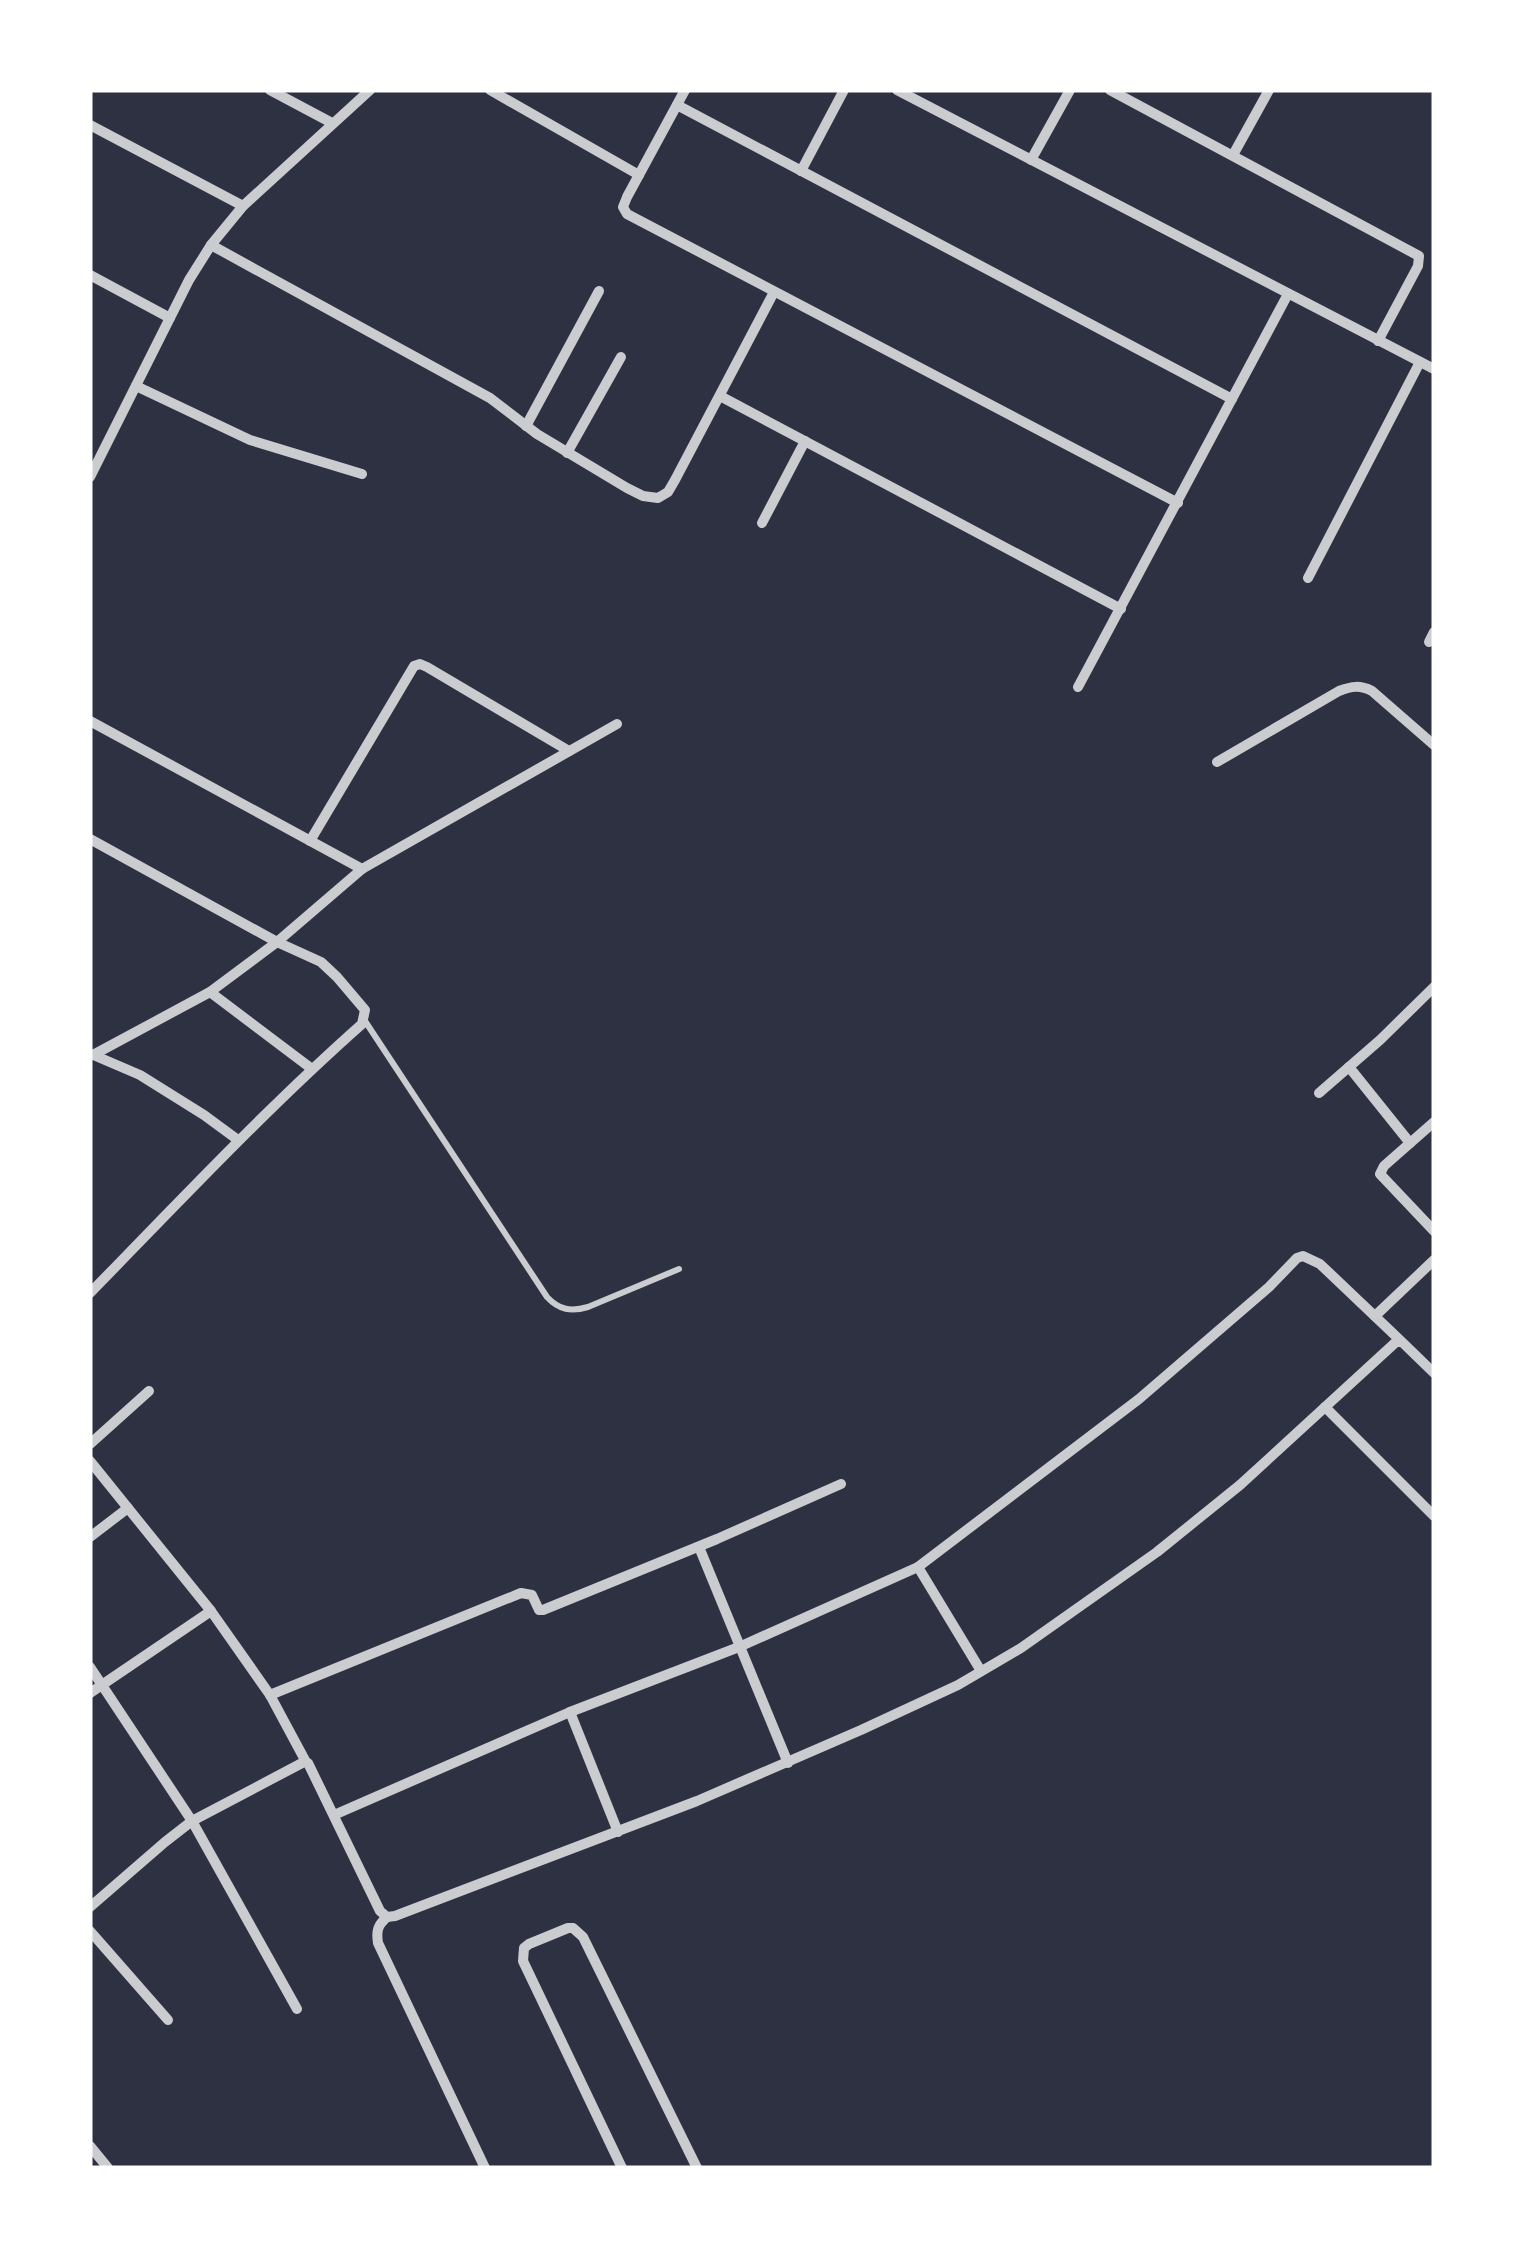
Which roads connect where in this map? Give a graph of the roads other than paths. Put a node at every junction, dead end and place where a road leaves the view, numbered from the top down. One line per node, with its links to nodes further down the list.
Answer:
1 (270, 90): 11 (street)
2 (370, 90): 11 (street)
3 (490, 90): 16 (street)
4 (685, 90): 10 (street)
5 (844, 90): 15 (street)
6 (896, 90): 14 (street)
7 (1070, 90): 14 (street)
8 (1110, 90): 13 (street)
9 (1269, 90): 13 (street)
10 (677, 105): 15 (street); 16 (street)
11 (332, 122): 17 (street)
12 (90, 125): 17 (street)
13 (1233, 155): 24 (street)
14 (1032, 160): 22 (street)
15 (801, 171): 30 (street)
16 (639, 175): 21 (street)
17 (243, 206): 18 (street)
18 (211, 245): 23 (street); 31 (street)
19 (90, 276): 23 (street)
20 (599, 291): 31 (street)
21 (774, 292): 29 (street); 36 (street)
22 (1288, 294): 24 (street); 30 (street)
23 (170, 318): 28 (street)
24 (1378, 340): 26 (street)
25 (621, 357): 33 (street)
26 (1420, 362): 27 (street); 38 (street)
27 (1434, 370)
28 (136, 386): 34 (street); 35 (street)
29 (720, 396): 32 (street); 33 (street)
30 (1232, 400): 36 (street)
31 (526, 426): 33 (street)
32 (805, 441): 37 (street); 39 (street)
33 (567, 453)
34 (362, 474)
35 (90, 477)
36 (1178, 503): 39 (street)
37 (762, 523)
38 (1308, 578)
39 (1122, 609): 40 (street)
40 (1078, 687)
41 (90, 721): 47 (street)
42 (617, 724): 44 (street)
43 (1434, 745): 45 (street)
44 (569, 751): 47 (street); 48 (street)
45 (1218, 762)
46 (90, 838): 49 (street)
47 (310, 841): 48 (street)
48 (362, 869): 49 (street)
49 (277, 942): 51 (street); 52 (street)
50 (1434, 988): 54 (street)
51 (210, 992): 53 (street); 55 (street)
52 (364, 1020): 55 (street); 62 (lane)
53 (92, 1055): 58 (street)
54 (1349, 1067): 56 (street); 59 (street)
55 (312, 1069): 58 (street)
56 (1319, 1093)
57 (1434, 1122): 59 (street)
58 (238, 1140): 63 (street)
59 (1410, 1143): 60 (street)
60 (1434, 1230)
61 (1434, 1260): 64 (street)
62 (680, 1269)
63 (90, 1293)
64 (1375, 1316): 65 (street); 76 (street)
65 (1400, 1340): 66 (street); 68 (street)
66 (1434, 1373)
67 (148, 1391): 69 (street)
68 (1325, 1407): 73 (street); 80 (street)
69 (90, 1444)
70 (90, 1461): 72 (street)
71 (842, 1484): 75 (street)
72 (128, 1508): 74 (street); 77 (street)
73 (1434, 1516)
74 (90, 1537)
75 (699, 1547): 78 (street); 83 (street)
76 (918, 1568): 78 (street); 80 (street)
77 (212, 1611): 81 (street); 83 (street)
78 (739, 1648): 84 (street); 86 (street)
79 (90, 1667): 81 (street)
80 (981, 1672): 86 (street)
81 (102, 1684): 82 (street); 88 (street)
82 (90, 1693)
83 (270, 1695): 85 (street)
84 (570, 1712): 87 (street); 89 (street)
85 (306, 1762): 87 (street); 88 (street)
86 (788, 1763): 89 (street)
87 (334, 1815): 91 (street)
88 (192, 1821): 90 (street); 93 (street)
89 (618, 1832): 91 (street)
90 (91, 1903)
91 (388, 1917): 97 (street)
92 (90, 1931): 94 (street)
93 (297, 2009)
94 (168, 2020)
95 (90, 2146): 96 (street)
96 (108, 2168)
97 (485, 2168)
98 (622, 2168): 99 (street)
99 (697, 2168)

